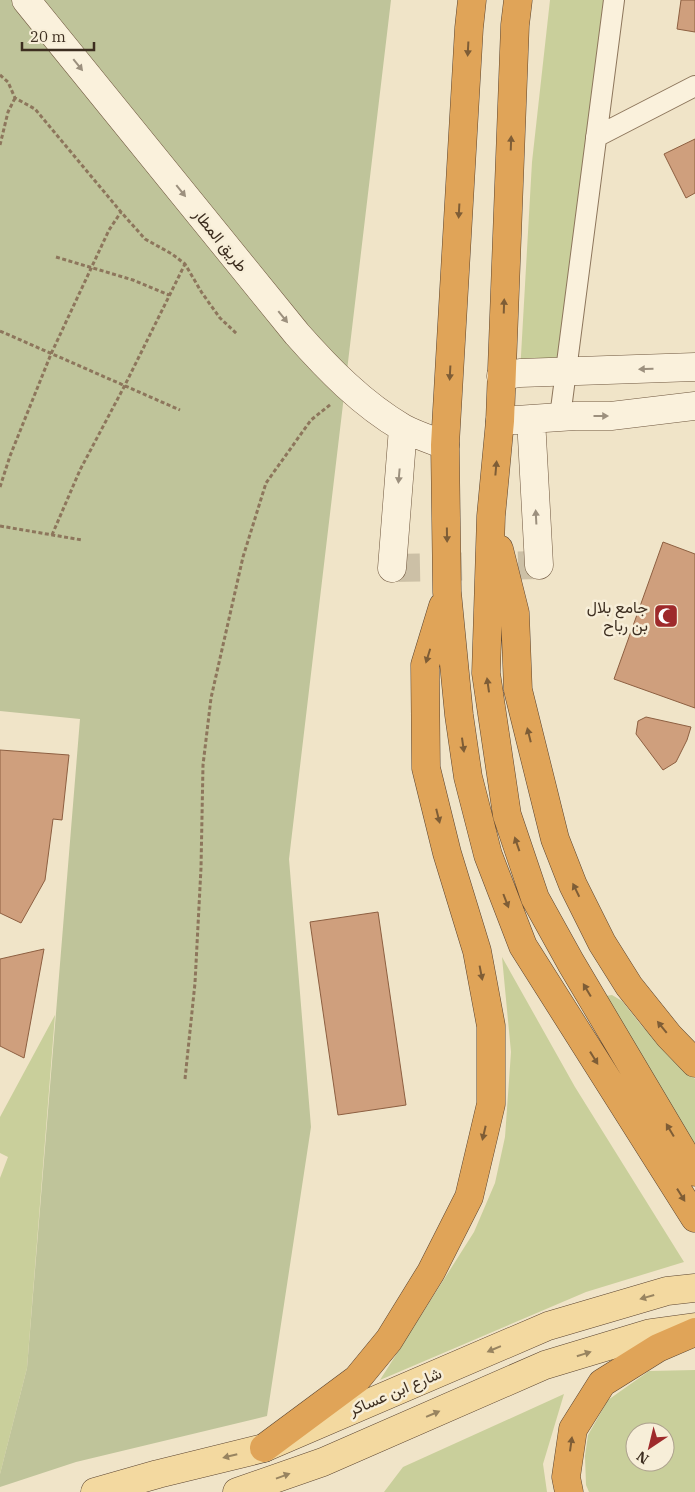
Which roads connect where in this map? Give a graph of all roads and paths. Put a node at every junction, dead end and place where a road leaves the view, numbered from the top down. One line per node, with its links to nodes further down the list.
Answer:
1 (26, 0): 22 (main road, طريق المطار, one-way to 22)
2 (472, 0): 29 (highway, one-way to 29)
3 (518, 0): 20 (highway, one-way to 3)
4 (614, 0): 8 (street)
5 (0, 75): 7 (path)
6 (695, 86): 8 (street)
7 (15, 98): 9 (path); 10 (path)
8 (596, 137): 19 (street)
9 (0, 145)
10 (121, 212): 12 (path); 13 (path)
11 (56, 257): 13 (path)
12 (185, 264): 14 (path); 16 (path)
13 (93, 268): 14 (path); 17 (path)
14 (169, 295): 21 (path)
15 (0, 331): 17 (path)
16 (238, 334)
17 (51, 354): 21 (path); 30 (path)
18 (695, 367): 19 (main road, one-way to 19)
19 (565, 371): 20 (main road); 25 (street)
20 (501, 376): 27 (highway)
21 (125, 385): 24 (path); 33 (path)
22 (350, 390): 28 (main road, طريق المطار); 39 (path)
23 (695, 406): 25 (main road, one-way to 23)
24 (180, 410)
25 (560, 417): 26 (main road)
26 (531, 419): 27 (main road); 35 (main road, one-way to 26)
27 (500, 420): 31 (highway, one-way to 27)
28 (403, 428): 29 (main road, طريق المطار); 36 (main road, one-way to 36)
29 (445, 445): 37 (highway, one-way to 37)
30 (0, 487)
31 (492, 516): 38 (highway, one-way to 31); 40 (highway, one-way to 31)
32 (0, 526): 33 (path)
33 (52, 535): 34 (path)
34 (82, 540)
35 (539, 565)
36 (392, 568)
37 (447, 592): 41 (highway, one-way to 41); 45 (highway, one-way to 45)
38 (695, 1063)
39 (185, 1079)
40 (695, 1172)
41 (695, 1218)
42 (695, 1288): 45 (main road, شارع ابن عساكر, one-way to 45)
43 (695, 1327): 47 (main road, one-way to 43)
44 (695, 1332): 48 (highway, one-way to 44)
45 (264, 1448): 46 (main road, شارع ابن عساكر, one-way to 46)
46 (95, 1492)
47 (237, 1492)
48 (569, 1492)

